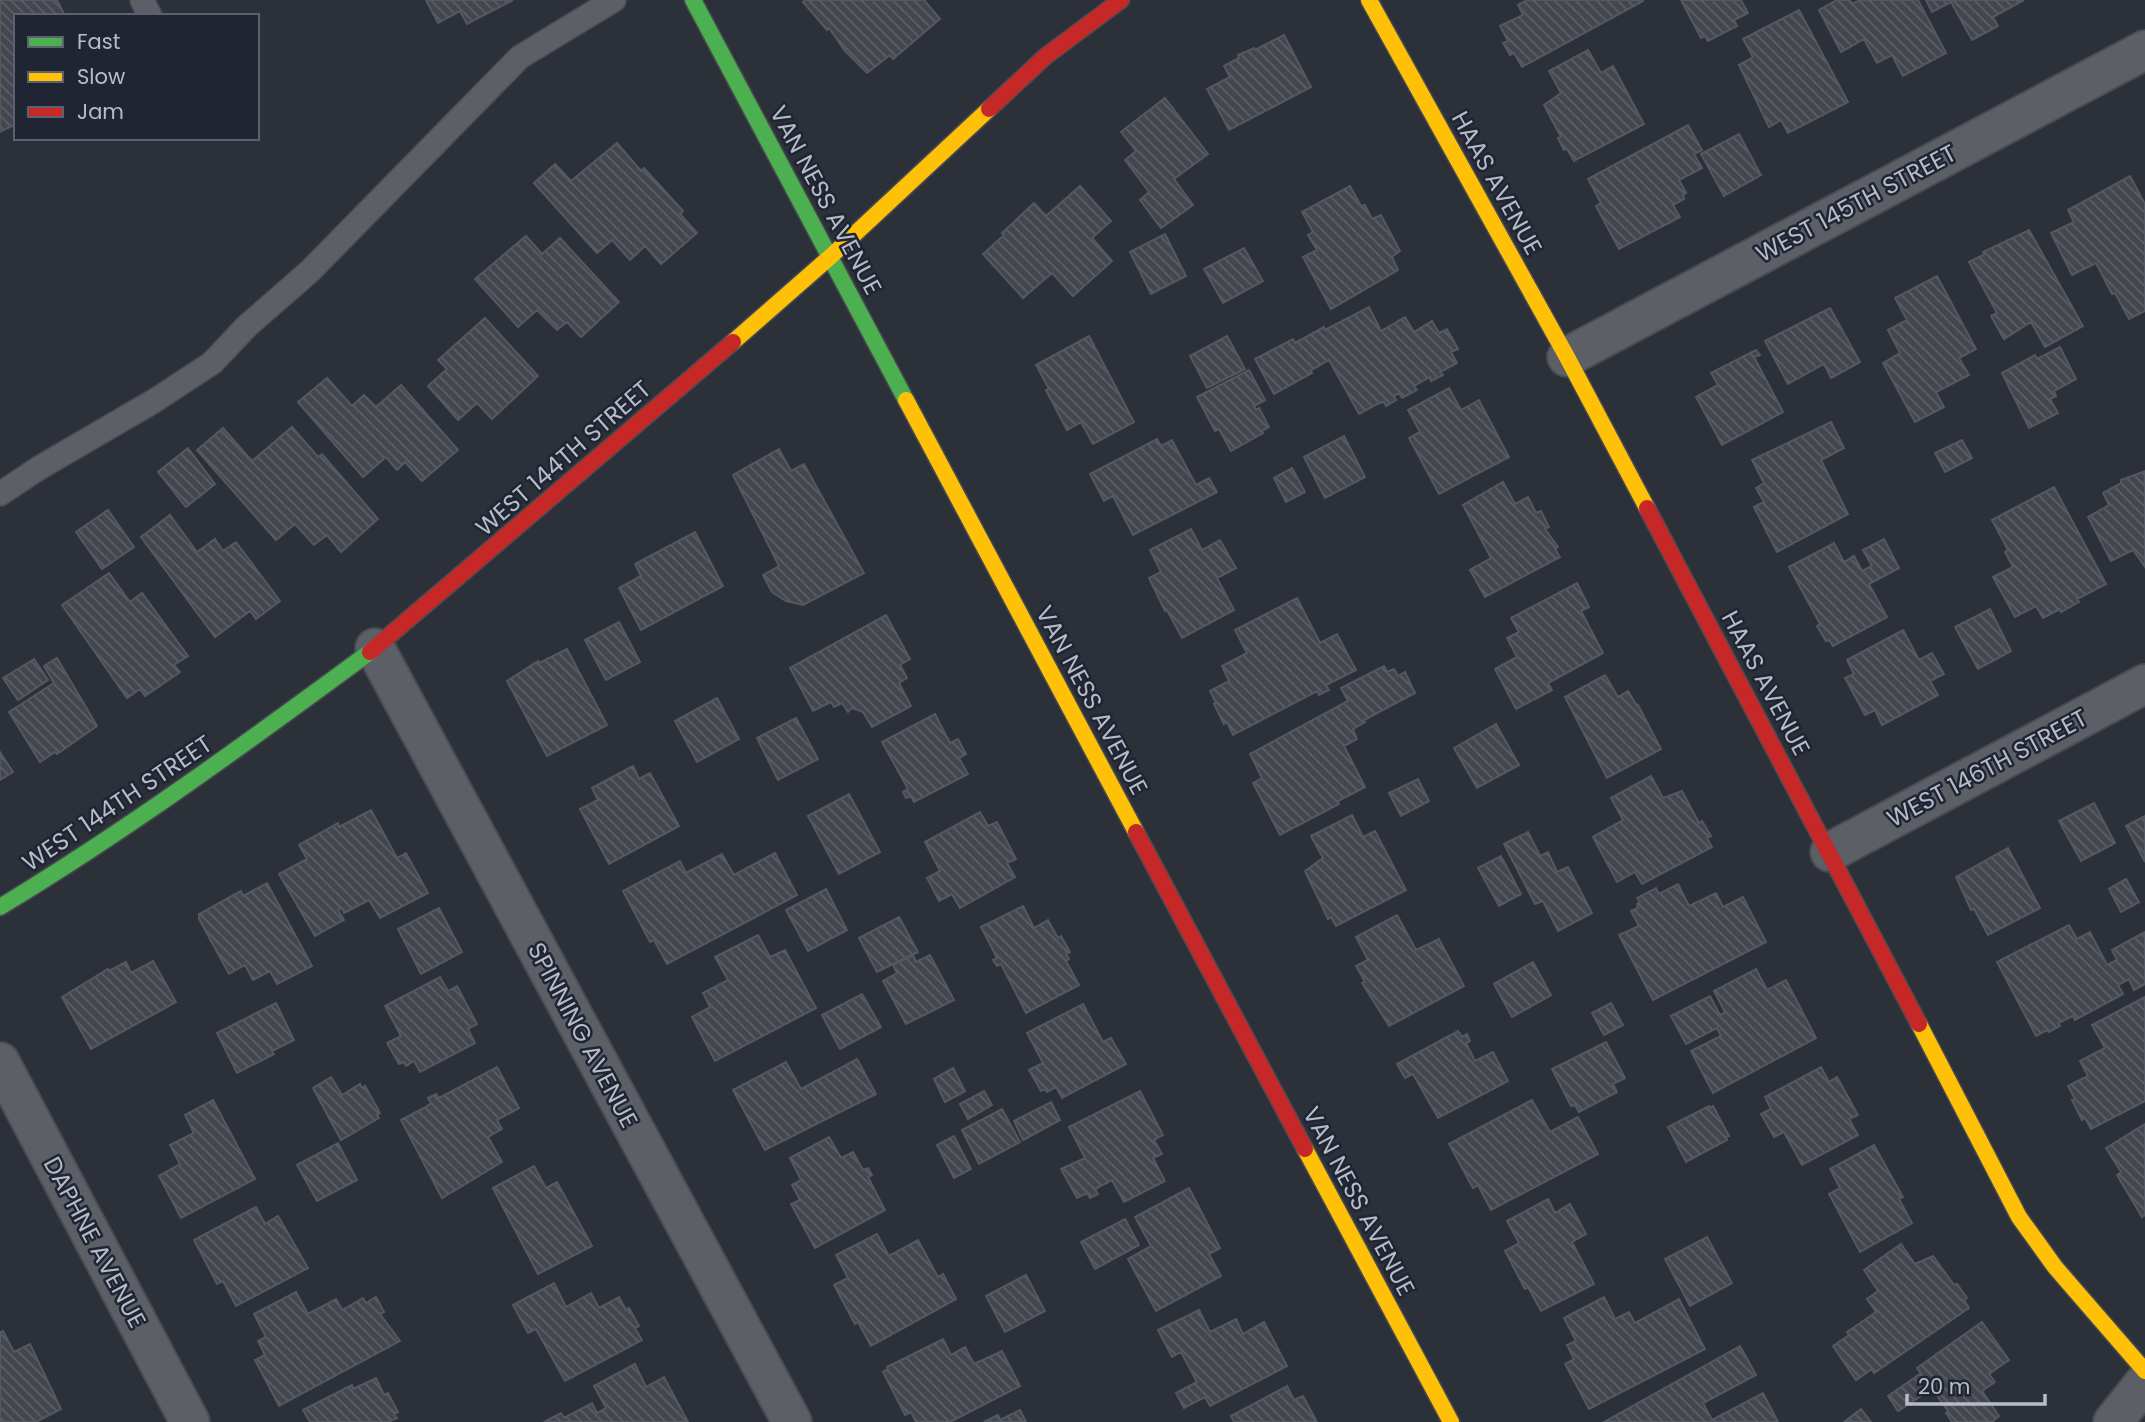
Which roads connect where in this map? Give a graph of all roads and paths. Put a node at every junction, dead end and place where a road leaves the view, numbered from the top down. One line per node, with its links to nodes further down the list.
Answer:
1 (614, 0): 8 (lane)
2 (693, 0): 6 (street, VAN NESS AVENUE)
3 (1121, 0): 6 (street, WEST 144TH STREET)
4 (1369, 0): 7 (street, HAAS AVENUE)
5 (2145, 50): 7 (street, WEST 145TH STREET)
6 (830, 257): 9 (street, WEST 144TH STREET); 18 (street, VAN NESS AVENUE)
7 (1567, 357): 11 (street, HAAS AVENUE)
8 (0, 494)
9 (375, 648): 12 (street, WEST 144TH STREET); 17 (street, SPINNING AVENUE)
10 (2145, 684): 11 (street, WEST 146TH STREET)
11 (1830, 852): 14 (street, HAAS AVENUE)
12 (0, 907)
13 (0, 1062): 16 (street, DAPHNE AVENUE)
14 (2145, 1371)
15 (2145, 1382): 19 (street)
16 (190, 1422)
17 (792, 1422)
18 (1451, 1422)
19 (2113, 1422)

